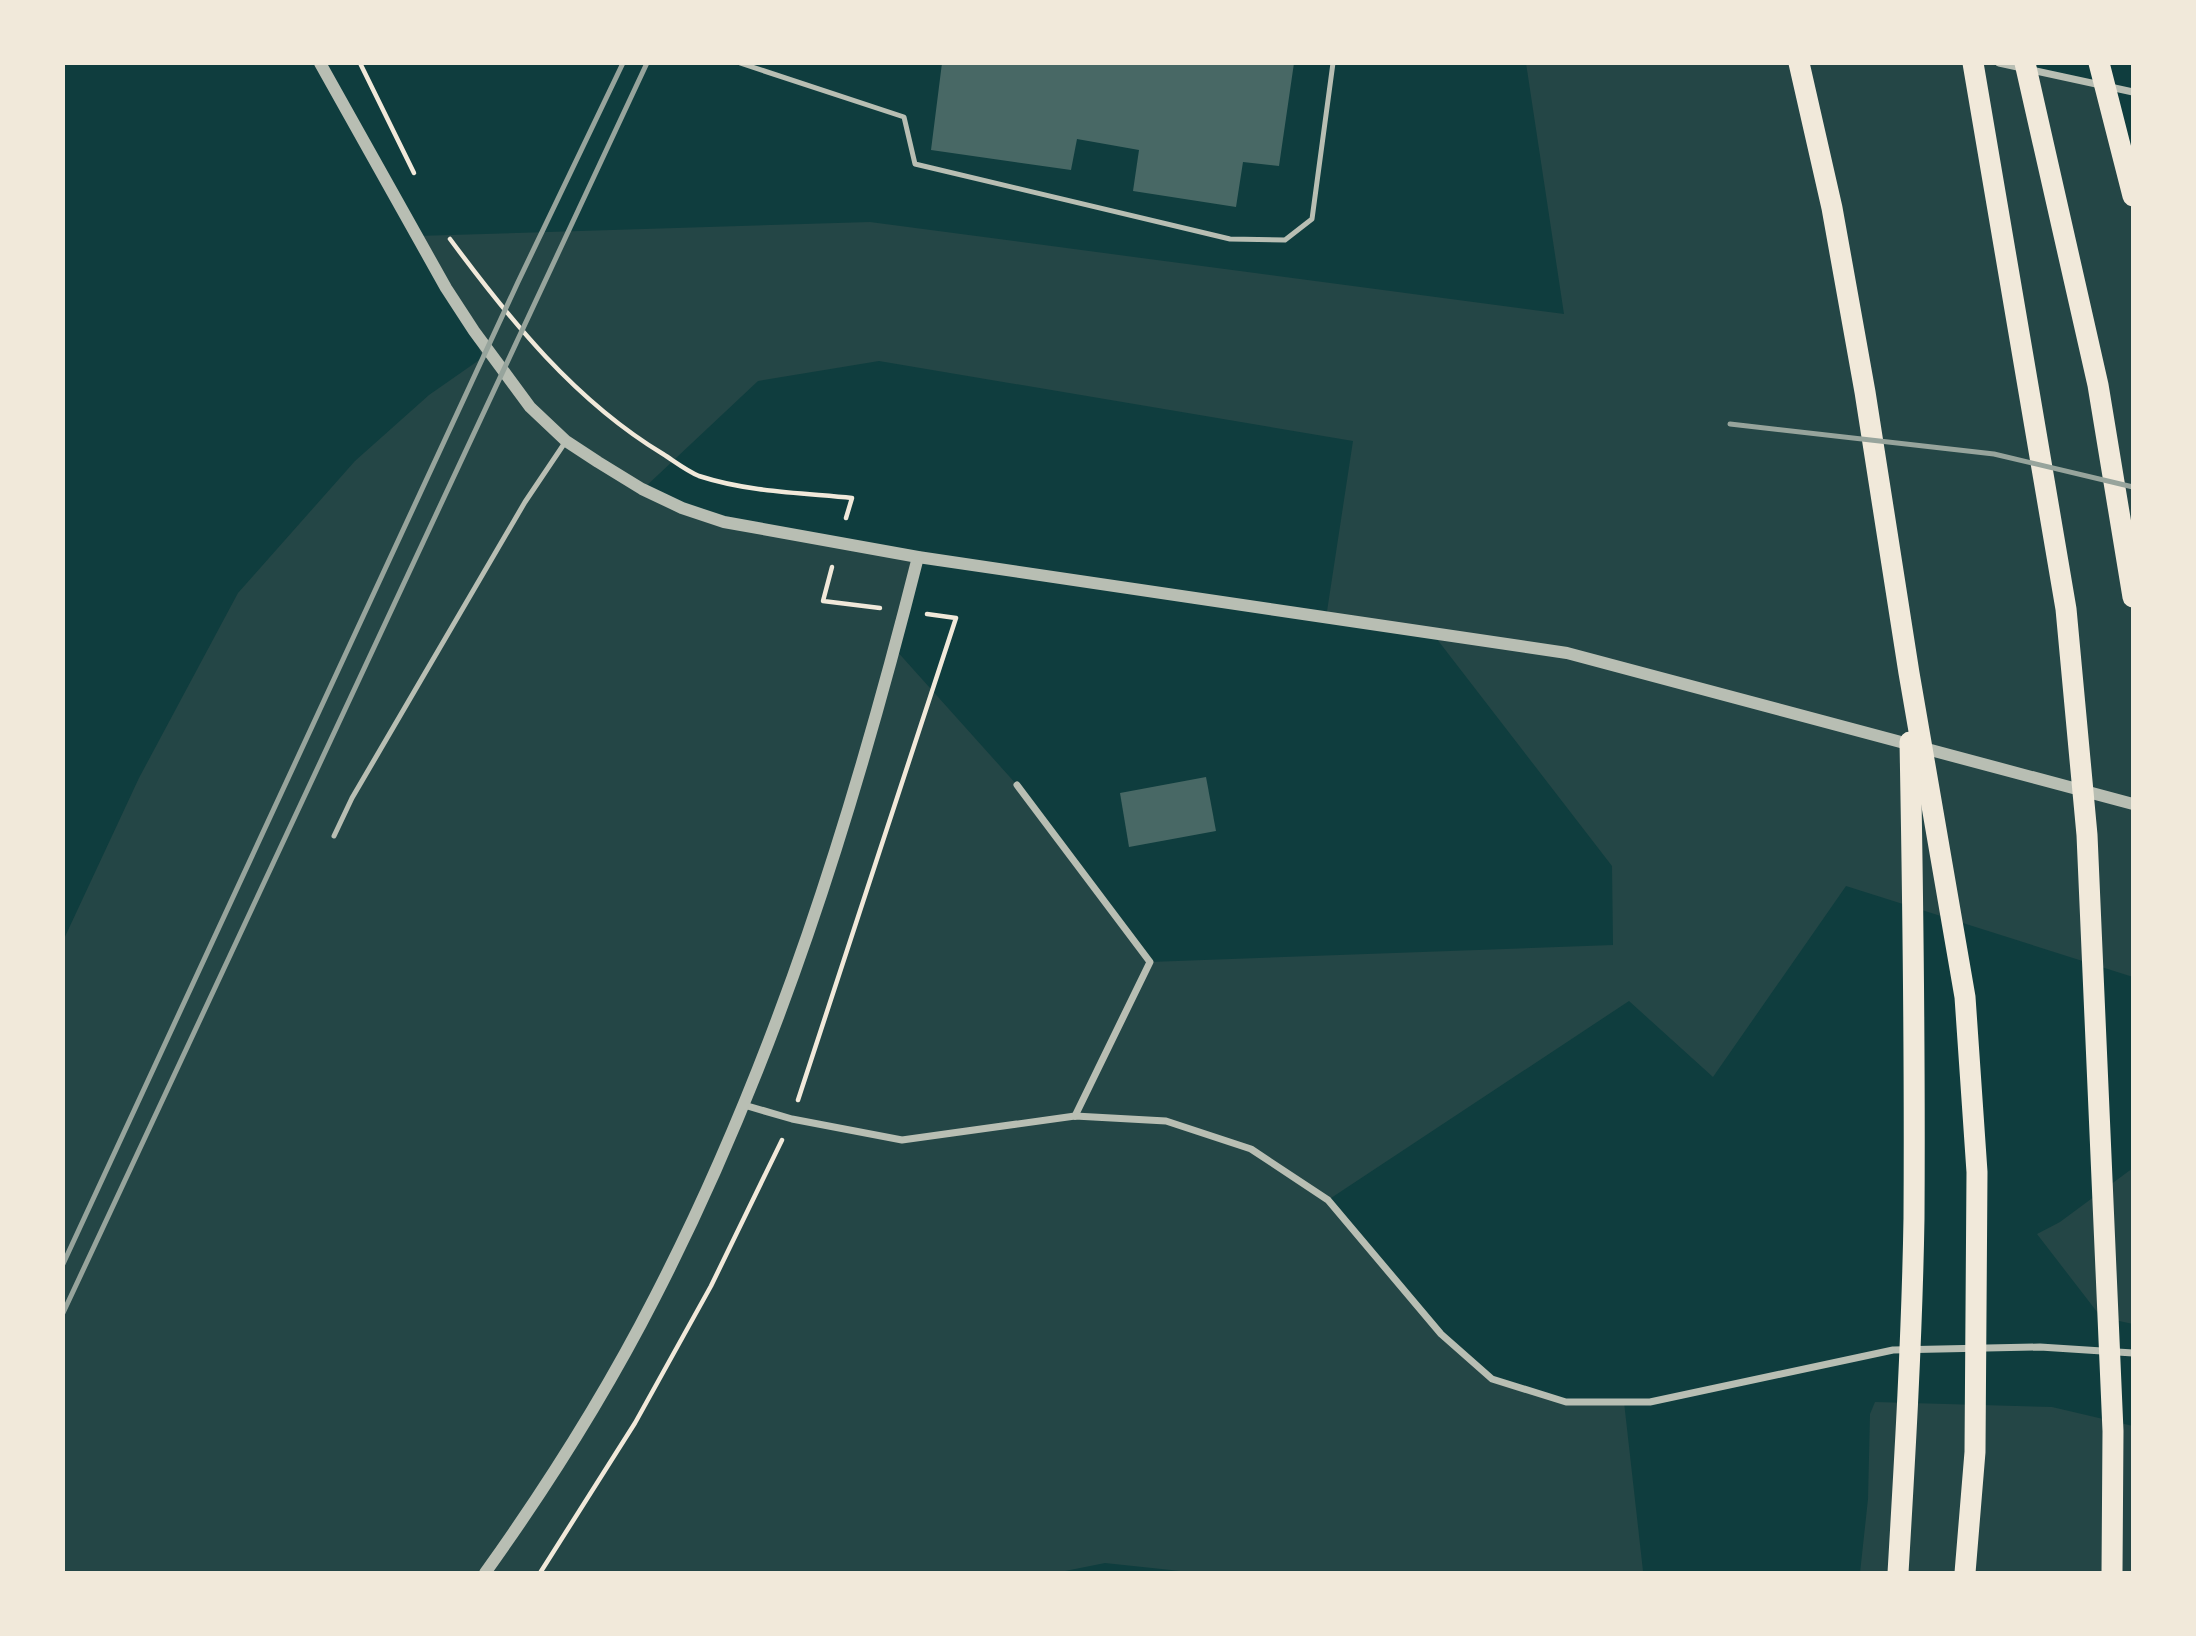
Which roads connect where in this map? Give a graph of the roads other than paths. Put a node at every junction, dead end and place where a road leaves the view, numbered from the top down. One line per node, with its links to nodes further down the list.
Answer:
1 (320, 63): 11 (street)
2 (740, 63): 3 (lane)
3 (1332, 63)
4 (1798, 63): 14 (highway)
5 (1973, 63): 24 (highway)
6 (1999, 63): 9 (street)
7 (2025, 63): 13 (highway)
8 (2099, 63): 10 (highway)
9 (2133, 92)
10 (2133, 195)
11 (566, 440): 12 (street); 17 (lane)
12 (918, 557): 16 (street); 18 (street)
13 (2133, 597)
14 (1909, 673): 22 (highway); 23 (highway)
15 (1017, 785): 19 (street)
16 (2133, 804)
17 (334, 836)
18 (744, 1105): 19 (street); 21 (street)
19 (1075, 1116): 20 (street)
20 (2133, 1353)
21 (485, 1573)
22 (1898, 1573)
23 (1965, 1573)
24 (2112, 1573)

